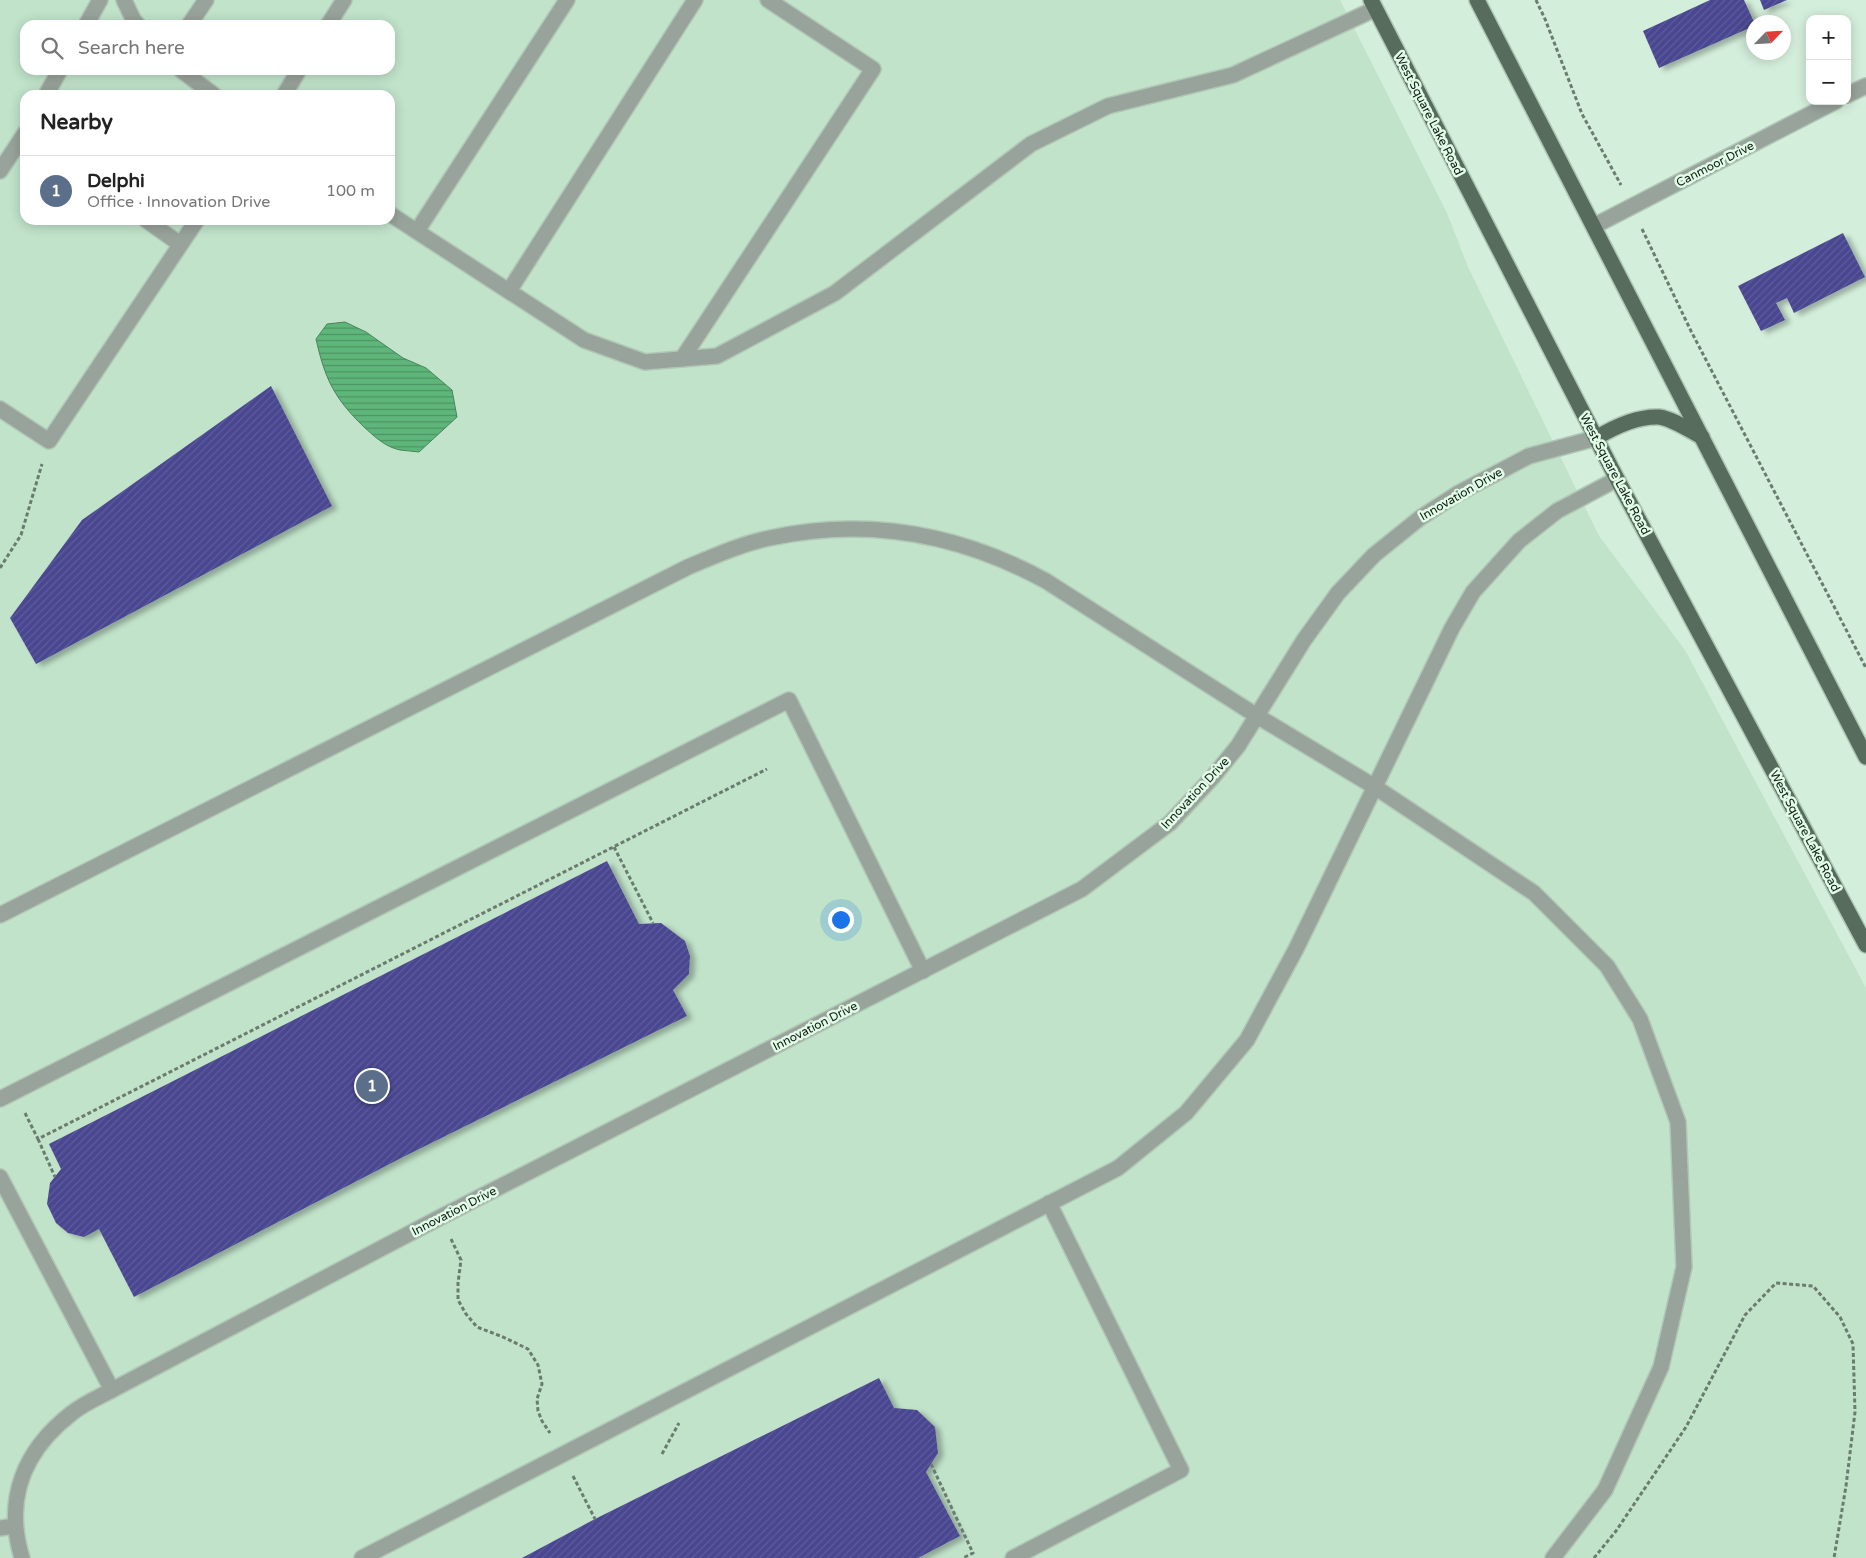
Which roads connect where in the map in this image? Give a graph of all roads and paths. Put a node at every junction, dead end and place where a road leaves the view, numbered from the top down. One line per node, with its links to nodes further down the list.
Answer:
1 (100, 0): 11 (street)
2 (124, 0): 12 (street)
3 (206, 0): 13 (street)
4 (344, 0): 14 (street)
5 (567, 0): 31 (street)
6 (695, 0): 34 (street)
7 (768, 0): 35 (street)
8 (1477, 0): 30 (main road)
9 (1536, 0): 26 (path)
10 (1373, 4): 35 (street); 38 (main road, West Square Lake Road)
11 (89, 20)
12 (134, 20)
13 (192, 20)
14 (331, 20)
15 (57, 75): 19 (street)
16 (188, 75): 20 (street)
17 (296, 75): 21 (street)
18 (1866, 86): 22 (street)
19 (49, 90)
20 (207, 90)
21 (287, 90)
22 (1851, 93)
23 (1828, 105): 30 (street, Canmoor Drive)
24 (20, 142): 25 (street)
25 (0, 171)
26 (1616, 176)
27 (395, 217): 31 (street)
28 (153, 225): 33 (street)
29 (193, 225): 33 (street)
30 (1594, 226): 37 (main road)
31 (417, 231): 34 (street)
32 (1645, 236): 42 (path)
33 (180, 244): 39 (street)
34 (509, 291): 35 (street)
35 (682, 359)
36 (0, 409): 39 (street)
37 (1702, 436): 38 (main road); 44 (main road)
38 (1596, 438): 40 (main road, West Square Lake Road); 43 (street, Innovation Drive)
39 (49, 441): 41 (path)
40 (1617, 479): 46 (street); 50 (main road, West Square Lake Road)
41 (0, 568)
42 (1866, 668)
43 (1257, 716): 46 (street); 48 (street); 51 (street, Innovation Drive)
44 (1866, 758)
45 (767, 769): 47 (path)
46 (1375, 787): 57 (street); 71 (street)
47 (614, 847): 49 (path); 54 (path)
48 (0, 914)
49 (653, 923)
50 (1866, 944)
51 (923, 971): 52 (street); 59 (street, Innovation Drive)
52 (14, 1091): 53 (street); 54 (path)
53 (0, 1098)
54 (38, 1139): 56 (path)
55 (0, 1177): 59 (street)
56 (55, 1177)
57 (1049, 1203): 68 (street); 70 (street)
58 (447, 1232): 61 (path)
59 (112, 1390): 66 (street, Innovation Drive)
60 (680, 1421): 62 (path)
61 (552, 1435)
62 (662, 1454)
63 (931, 1464): 69 (path)
64 (571, 1472): 65 (path)
65 (595, 1519)
66 (8, 1527): 67 (street, Innovation Drive)
67 (22, 1558)
68 (362, 1558)
69 (963, 1558)
70 (1013, 1558)
71 (1553, 1558)
72 (1594, 1558): 73 (path)
73 (1834, 1558)

